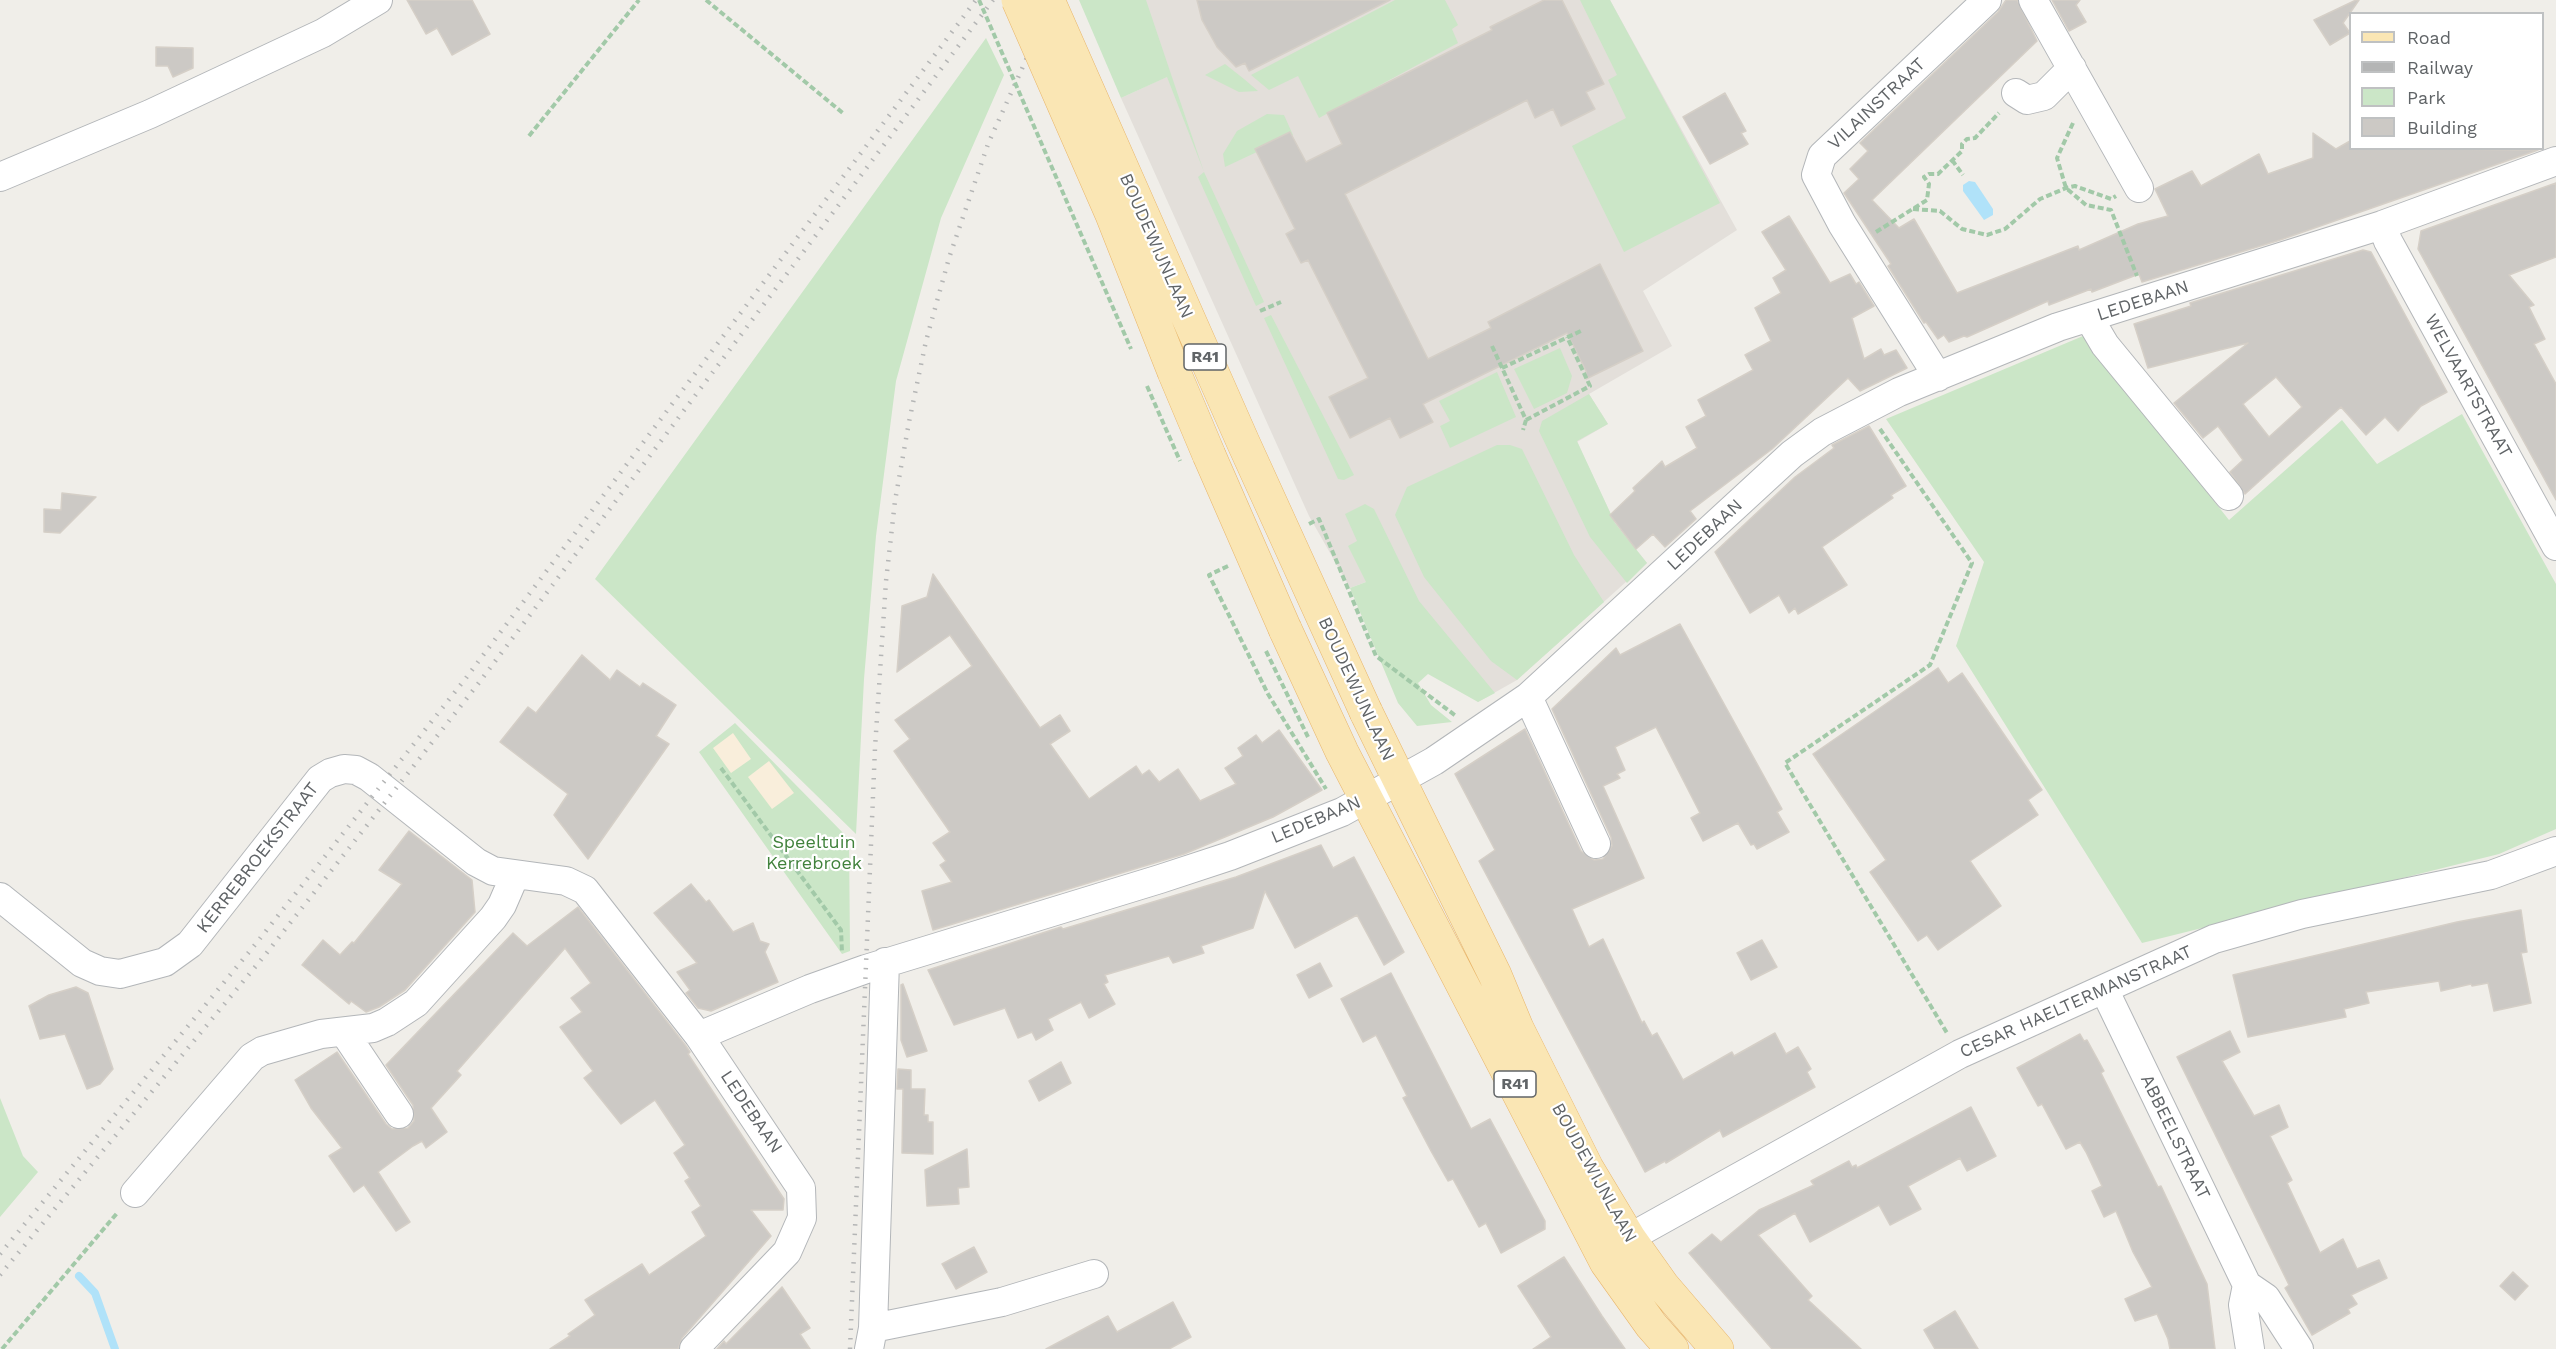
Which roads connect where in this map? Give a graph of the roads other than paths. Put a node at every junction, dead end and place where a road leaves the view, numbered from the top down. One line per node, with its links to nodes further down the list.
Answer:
1 (378, 0): 9 (street)
2 (1018, 0): 18 (main road, BOUDEWIJNLAAN / R41, bridge)
3 (1048, 0): 17 (main road, BOUDEWIJNLAAN / R41, bridge)
4 (1987, 0): 13 (street, VILAINSTRAAT)
5 (2033, 0): 6 (street)
6 (2076, 74): 7 (street); 10 (street)
7 (2006, 100)
8 (2556, 160): 11 (street, LEDEBAAN)
9 (0, 177)
10 (2138, 186)
11 (2382, 225): 12 (street, LEDEBAAN); 15 (street, WELVAARTSTRAAT)
12 (2089, 318): 13 (street, LEDEBAAN); 14 (street)
13 (1938, 377): 16 (street, LEDEBAAN)
14 (2229, 496)
15 (2556, 546)
16 (1528, 697): 17 (street, LEDEBAAN); 19 (street)
17 (1399, 780): 18 (street, LEDEBAAN); 29 (main road, BOUDEWIJNLAAN / R41)
18 (1365, 799): 23 (street, LEDEBAAN); 34 (main road, BOUDEWIJNLAAN / R41)
19 (1596, 844)
20 (2556, 851): 24 (street, CESAR HAELTERMANSTRAAT)
21 (515, 875): 22 (street, KERREBROEKSTRAAT); 25 (street); 26 (street, KERREBROEKSTRAAT)
22 (0, 897)
23 (885, 962): 26 (street, LEDEBAAN); 32 (street)
24 (2104, 989): 29 (street, CESAR HAELTERMANSTRAAT); 31 (street, ABBEELSTRAAT)
25 (344, 1032): 27 (street); 28 (street)
26 (699, 1036): 33 (street, LEDEBAAN)
27 (399, 1114)
28 (135, 1193)
29 (1629, 1238): 35 (main road, BOUDEWIJNLAAN / R41)
30 (1094, 1274): 32 (street)
31 (2247, 1285): 36 (street); 37 (street, ABBEELSTRAAT)
32 (871, 1339)
33 (694, 1349)
34 (1672, 1349)
35 (1717, 1349)
36 (2250, 1349)
37 (2299, 1349)

